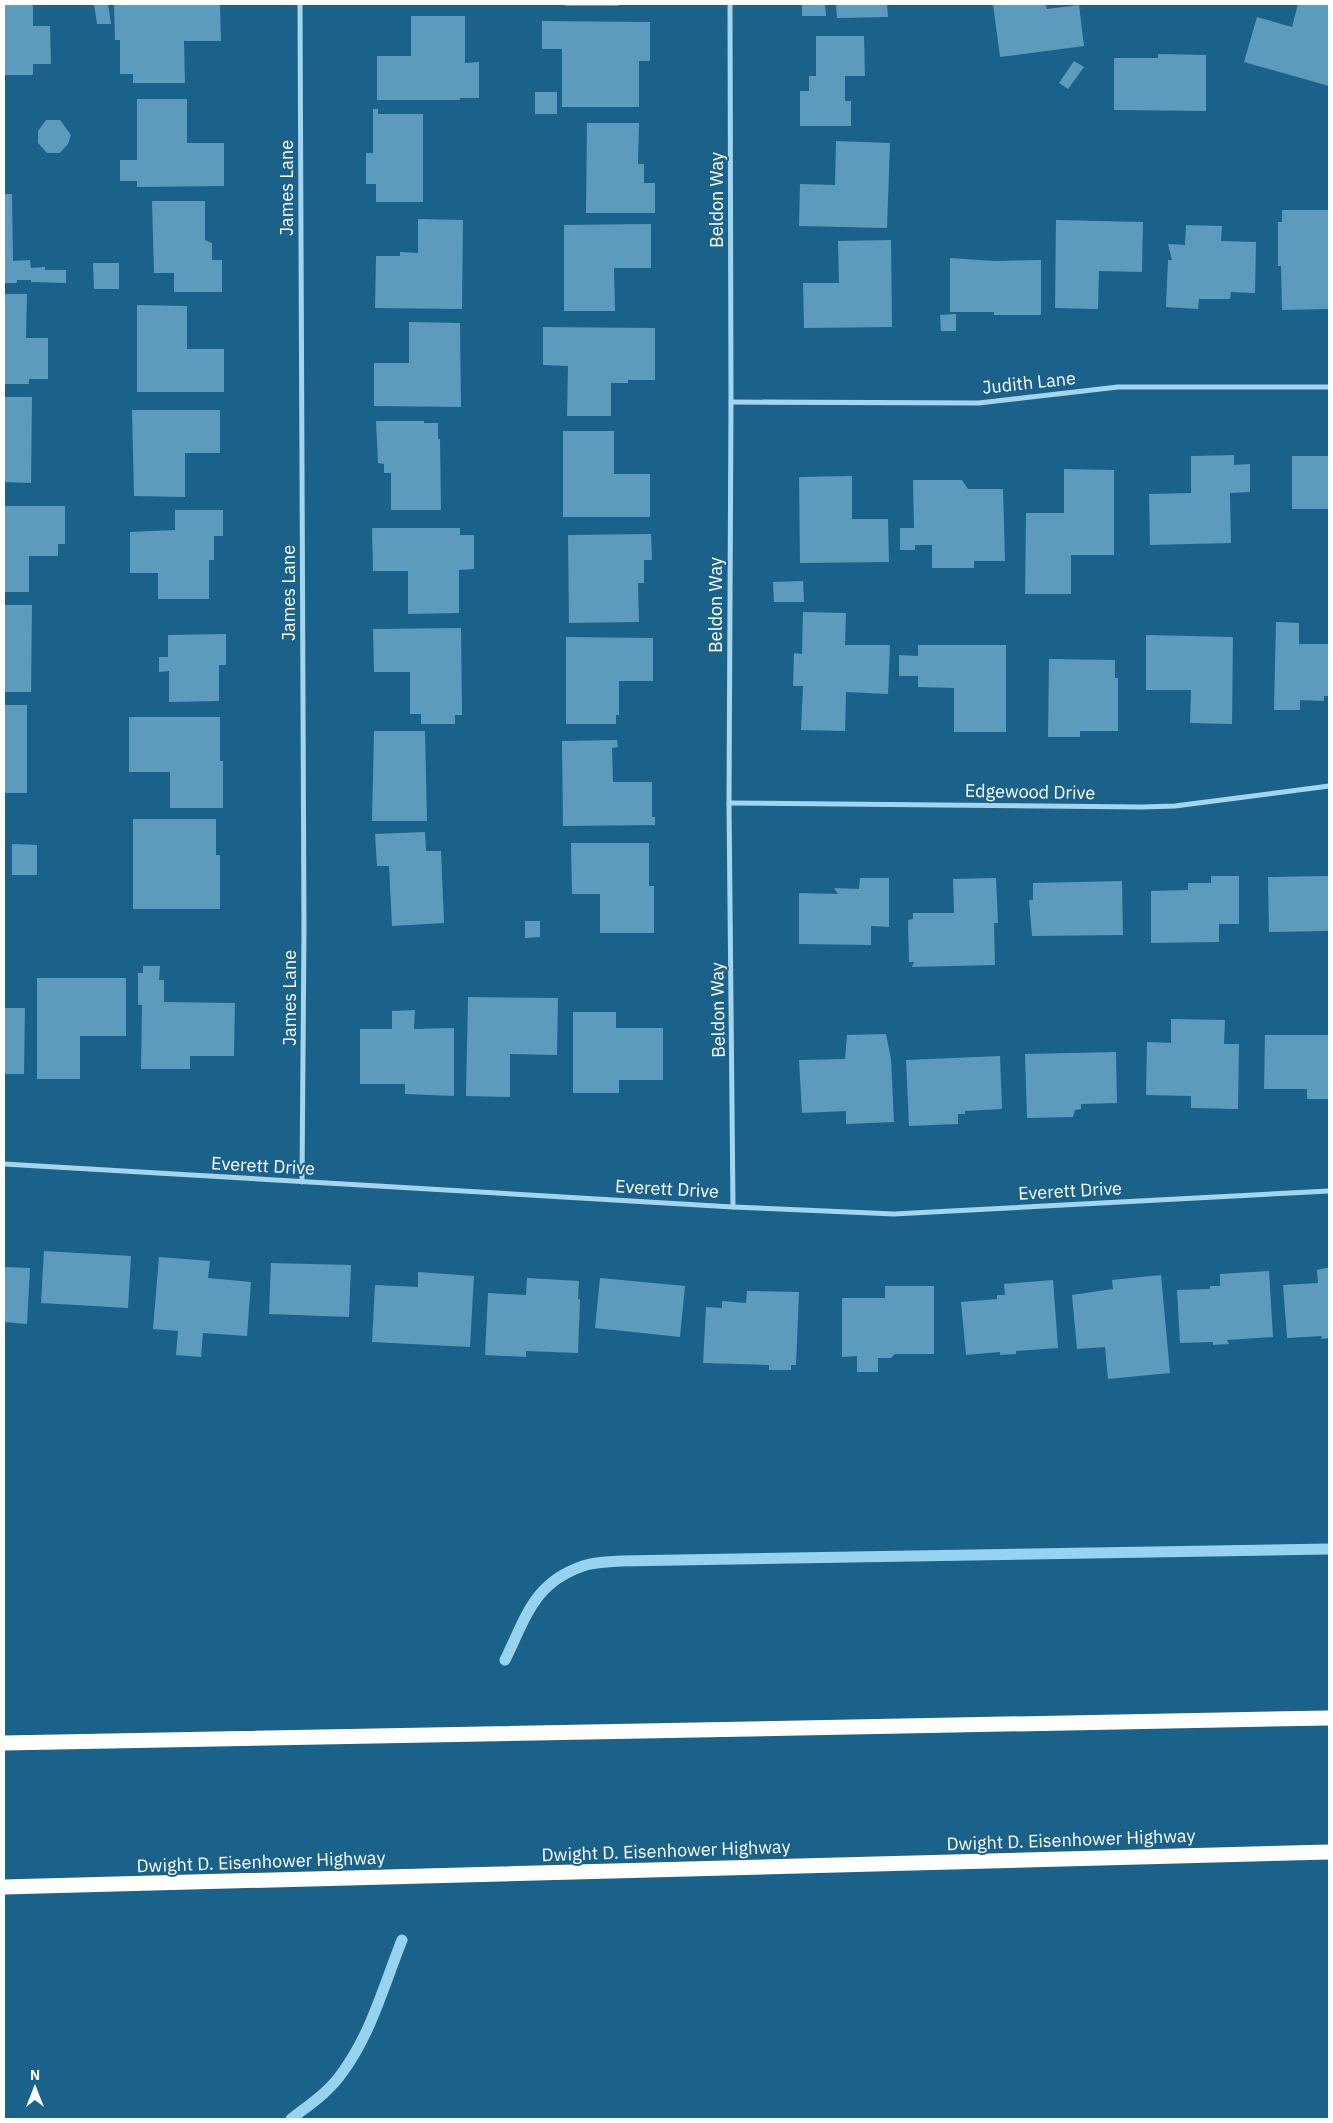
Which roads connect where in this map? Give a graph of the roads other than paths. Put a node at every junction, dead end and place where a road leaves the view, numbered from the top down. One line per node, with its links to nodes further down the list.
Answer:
1 (300, 4): 8 (street, James Lane)
2 (730, 4): 4 (street, Beldon Way)
3 (1329, 387): 4 (street, Judith Lane)
4 (732, 402): 6 (street, Beldon Way)
5 (1329, 786): 6 (street, Edgewood Drive)
6 (729, 802): 10 (street, Beldon Way)
7 (4, 1164): 8 (street, Everett Drive)
8 (302, 1182): 10 (street, Everett Drive)
9 (1329, 1190): 10 (street, Everett Drive)
10 (733, 1207)
11 (1329, 1718): 12 (highway)
12 (4, 1743)
13 (1329, 1852): 14 (highway, Dwight D. Eisenhower Highway)
14 (4, 1887)

